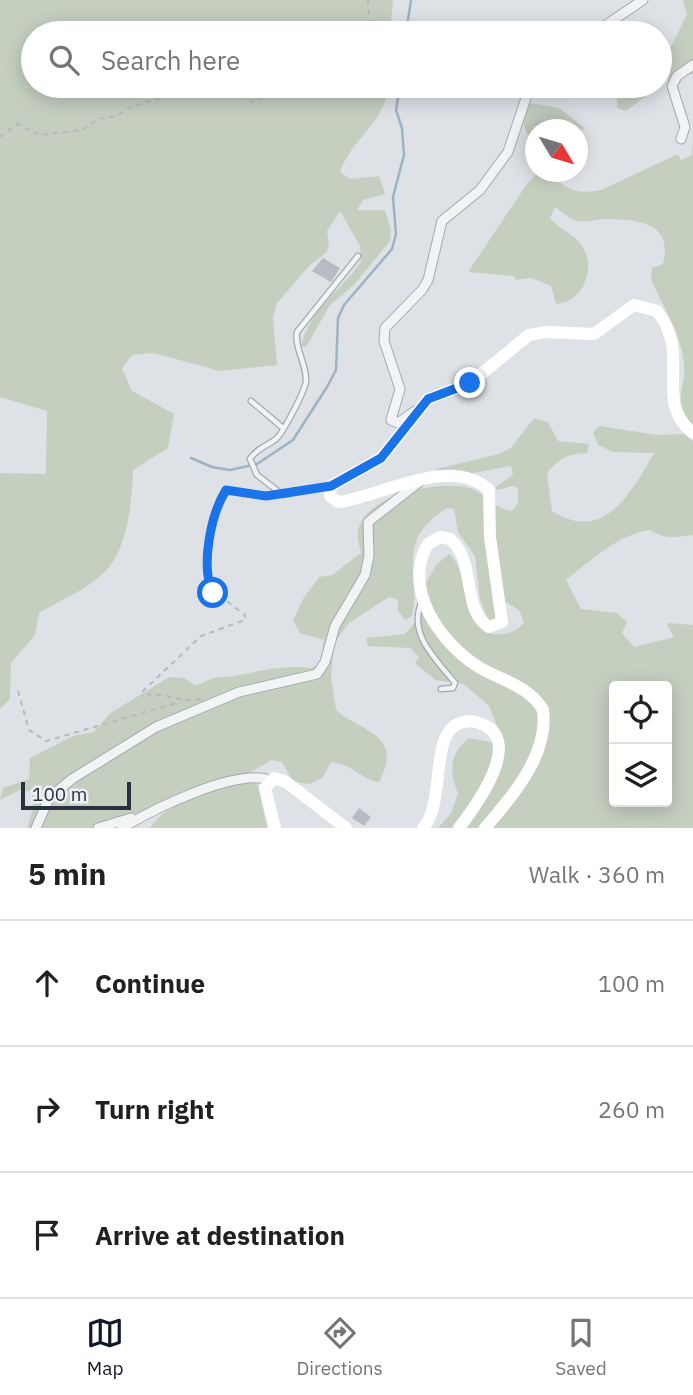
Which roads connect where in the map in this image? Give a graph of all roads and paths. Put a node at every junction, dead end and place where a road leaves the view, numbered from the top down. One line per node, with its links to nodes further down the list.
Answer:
1 (368, 0): 3 (path)
2 (643, 0): 4 (street)
3 (369, 21)
4 (612, 21)
5 (693, 65): 11 (street)
6 (159, 98): 10 (path)
7 (246, 98): 8 (path)
8 (260, 98)
9 (526, 98): 14 (street)
10 (0, 137)
11 (681, 139)
12 (358, 256): 15 (lane)
13 (251, 401): 15 (lane)
14 (419, 408): 16 (street); 18 (street)
15 (283, 428): 19 (lane)
16 (693, 433)
17 (425, 478): 18 (street); 20 (street); 27 (street)
18 (331, 486): 19 (lane)
19 (283, 495): 24 (path)
20 (422, 600): 21 (lane); 34 (street)
21 (442, 689)
22 (19, 691): 24 (path)
23 (204, 698): 24 (path)
24 (181, 702)
25 (270, 780): 26 (street); 30 (street); 31 (street)
26 (143, 815): 28 (street); 29 (street)
27 (36, 828)
28 (97, 828)
29 (122, 828)
30 (275, 828)
31 (346, 828)
32 (424, 828): 33 (street)
33 (459, 828)
34 (485, 828)

